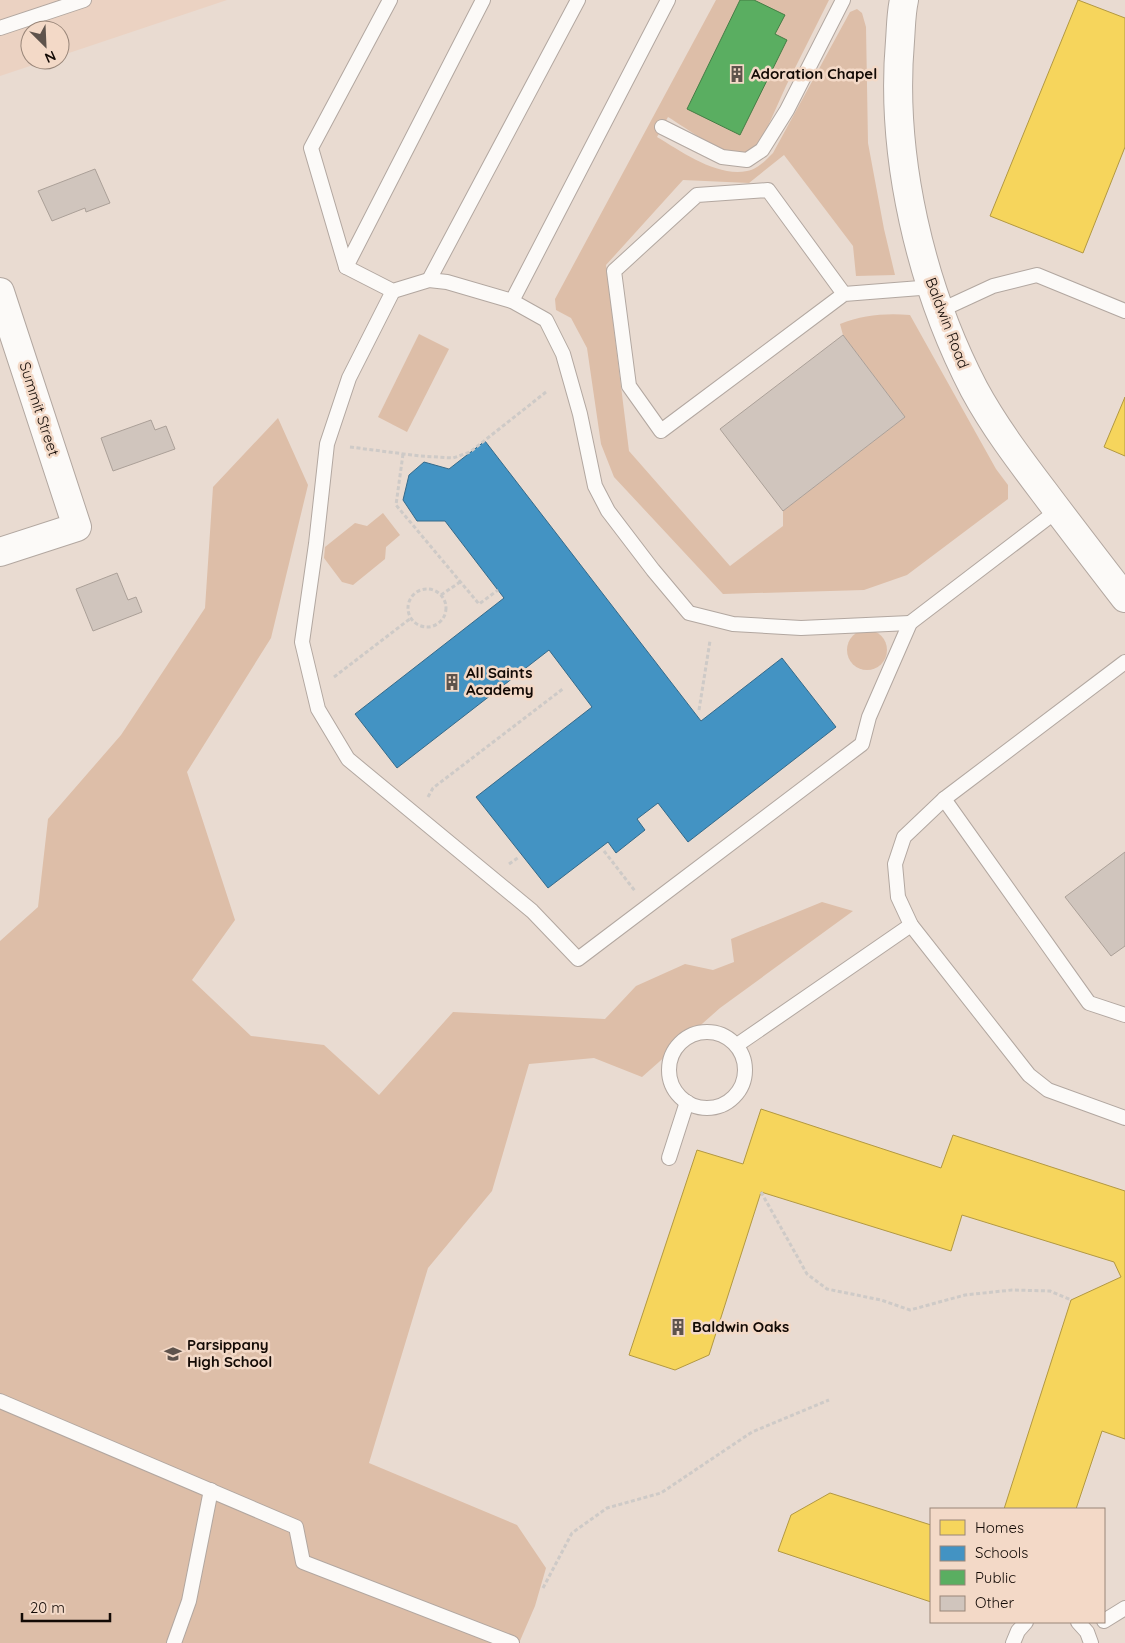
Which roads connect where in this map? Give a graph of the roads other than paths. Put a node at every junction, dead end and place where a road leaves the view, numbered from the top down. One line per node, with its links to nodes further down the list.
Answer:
1 (84, 0): 8 (lane)
2 (390, 0): 10 (lane)
3 (483, 0): 10 (lane)
4 (578, 0): 11 (lane)
5 (668, 0): 16 (lane)
6 (843, 0): 9 (lane)
7 (901, 1): 15 (street, Baldwin Road)
8 (0, 28)
9 (662, 127)
10 (346, 267): 12 (lane)
11 (429, 280): 12 (lane); 16 (lane)
12 (393, 291): 21 (lane)
13 (0, 292): 19 (street, Summit Street)
14 (844, 294): 14 (lane); 15 (lane)
15 (937, 298): 17 (lane); 18 (street, Baldwin Road)
16 (512, 301): 21 (lane)
17 (1125, 311)
18 (1058, 510): 20 (street, Baldwin Road); 21 (lane)
19 (0, 552)
20 (1125, 598)
21 (910, 623)
22 (1125, 662): 23 (lane)
23 (944, 799): 24 (lane); 25 (lane)
24 (911, 924): 26 (lane); 28 (lane)
25 (1125, 1015)
26 (737, 1045): 27 (lane); 27 (lane)
27 (687, 1102): 29 (lane)
28 (1125, 1118)
29 (669, 1158)
30 (0, 1400): 31 (lane)
31 (211, 1490): 37 (lane); 38 (lane)
32 (1125, 1608): 33 (lane)
33 (1105, 1621)
34 (1025, 1623): 39 (lane)
35 (1101, 1623): 36 (lane)
36 (1085, 1632)
37 (174, 1643)
38 (512, 1643)
39 (1012, 1643)

